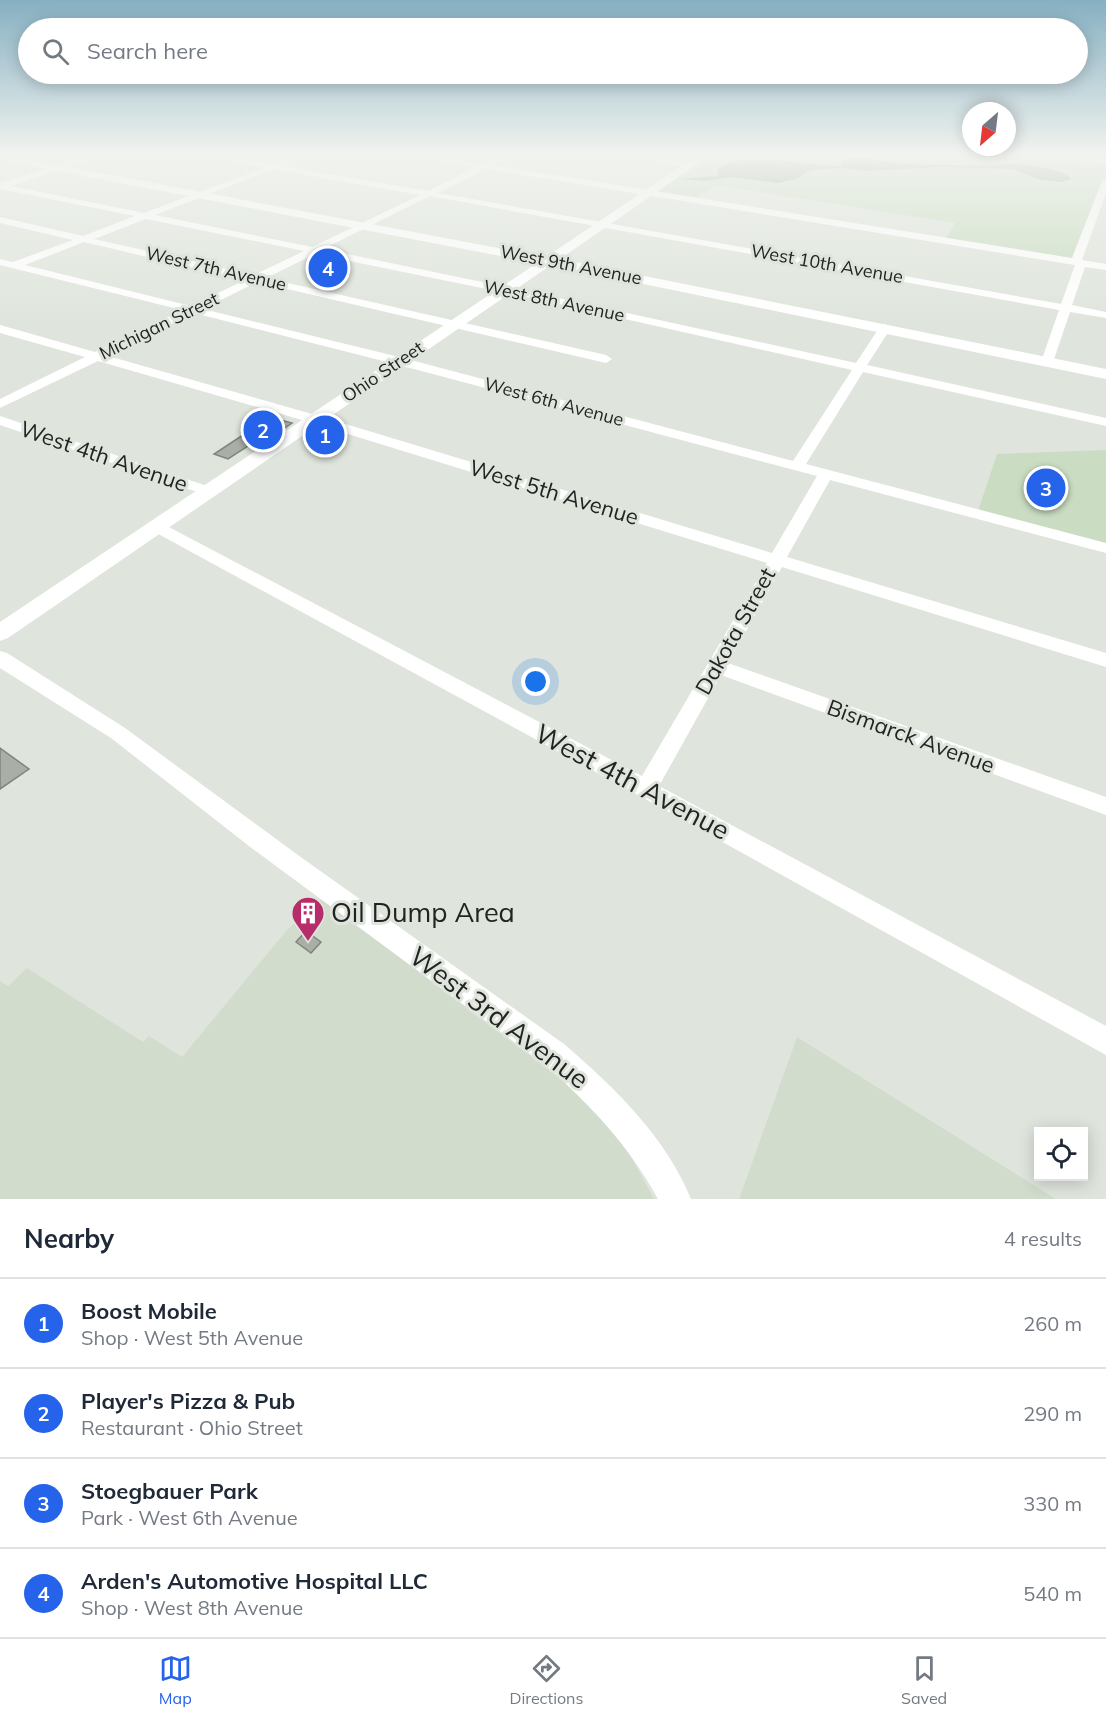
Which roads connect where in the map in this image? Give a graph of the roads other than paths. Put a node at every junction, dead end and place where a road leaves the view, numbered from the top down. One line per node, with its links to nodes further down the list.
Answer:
1 (110, 209): 9 (street, West 8th Avenue)
2 (163, 209): 9 (street)
3 (276, 209): 12 (main road, West 9th Avenue)
4 (397, 209): 12 (street, Michigan Street)
5 (515, 209): 11 (street, West 10th Avenue)
6 (625, 209): 11 (main road, Ohio Street)
7 (754, 209): 17 (street)
8 (1099, 209): 17 (street)
9 (144, 216): 13 (street); 14 (street, West 8th Avenue)
10 (0, 220): 13 (street, West 7th Avenue)
11 (603, 224): 15 (main road, Ohio Street); 23 (street, West 10th Avenue)
12 (363, 225): 14 (street, Michigan Street); 15 (main road, West 9th Avenue)
13 (84, 240): 18 (street); 21 (street, West 7th Avenue)
14 (313, 251): 21 (street, Michigan Street); 22 (street, West 8th Avenue)
15 (548, 260): 22 (main road, Ohio Street); 27 (main road, West 9th Avenue)
16 (0, 262): 18 (street, West 6th Avenue)
17 (1078, 262): 19 (street); 23 (street)
18 (15, 266): 20 (street); 24 (street, West 6th Avenue)
19 (1106, 267)
20 (0, 271)
21 (257, 278): 24 (street, Michigan Street); 26 (street, West 7th Avenue)
22 (504, 290): 26 (main road, Ohio Street); 33 (street, West 8th Avenue)
23 (1066, 308): 25 (street, West 10th Avenue); 32 (street)
24 (192, 310): 29 (street, Michigan Street); 31 (street, West 6th Avenue)
25 (1106, 315)
26 (456, 323): 30 (street, West 7th Avenue); 31 (main road, Ohio Street)
27 (885, 328): 32 (main road, West 9th Avenue); 33 (street)
28 (0, 329): 29 (street, West 5th Avenue)
29 (96, 357): 35 (street, Michigan Street); 36 (street, West 5th Avenue)
30 (606, 359)
31 (399, 361): 36 (main road, Ohio Street); 39 (street, West 6th Avenue)
32 (1047, 362): 34 (main road, West 9th Avenue)
33 (860, 368): 38 (street, West 8th Avenue); 39 (street)
34 (1106, 374)
35 (0, 404)
36 (314, 419): 41 (main road, Ohio Street); 44 (street, West 5th Avenue)
37 (0, 420): 41 (street, West 4th Avenue)
38 (1106, 422)
39 (796, 466): 40 (street, West 6th Avenue)
40 (826, 474): 43 (street, West 6th Avenue); 44 (street, Dakota Street)
41 (208, 491): 42 (main road, Ohio Street)
42 (157, 527): 45 (main road, Ohio Street); 49 (street, West 4th Avenue)
43 (1106, 548)
44 (775, 560): 47 (street, West 5th Avenue); 48 (street, Dakota Street)
45 (0, 633)
46 (0, 658): 52 (street, West 3rd Avenue)
47 (1106, 660)
48 (715, 666): 49 (street, Dakota Street); 50 (street, Bismarck Avenue)
49 (646, 789): 51 (street, West 4th Avenue)
50 (1106, 806)
51 (1106, 1041)
52 (675, 1199)

